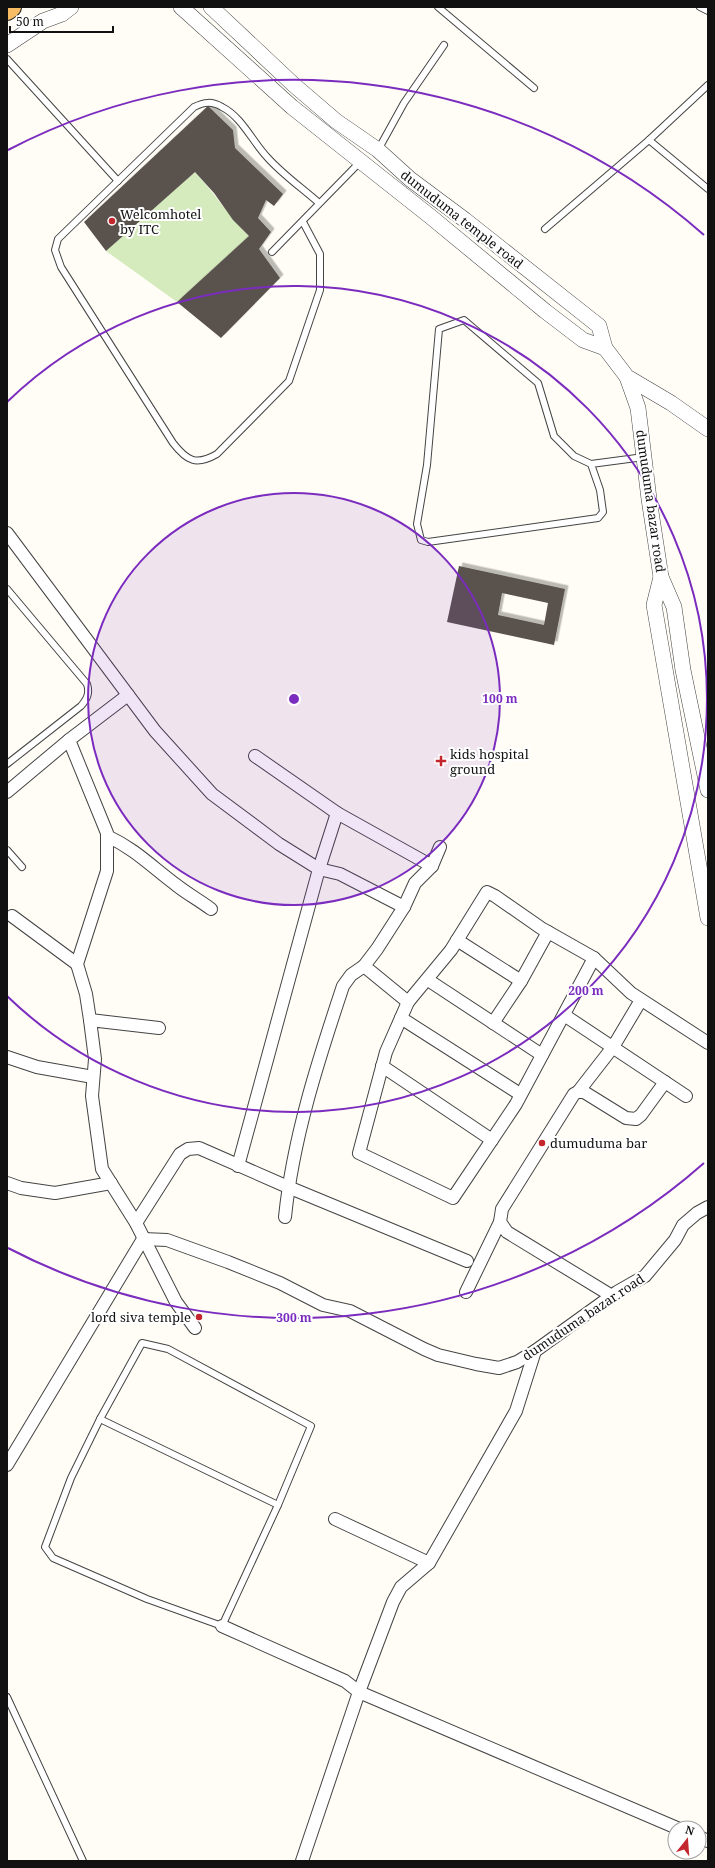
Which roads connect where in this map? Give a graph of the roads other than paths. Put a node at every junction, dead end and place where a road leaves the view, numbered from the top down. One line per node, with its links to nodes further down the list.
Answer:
1 (11, 7): 7 (highway)
2 (71, 7): 9 (street)
3 (181, 7): 16 (street)
4 (211, 7): 15 (street, dumuduma temple road)
5 (438, 7): 13 (lane)
6 (700, 7): 8 (lane)
7 (7, 10)
8 (708, 11)
9 (7, 45)
10 (444, 45): 15 (lane)
11 (7, 58): 17 (lane)
12 (708, 84): 14 (lane)
13 (534, 88)
14 (649, 140): 18 (lane); 21 (lane)
15 (378, 150): 23 (street, dumuduma temple road)
16 (360, 161): 19 (lane); 23 (street)
17 (118, 181): 19 (lane); 20 (lane)
18 (708, 189)
19 (319, 203): 20 (lane)
20 (303, 222): 22 (lane)
21 (545, 229)
22 (272, 252)
23 (606, 348): 24 (street, dumuduma temple road)
24 (627, 377): 25 (street, dumuduma temple road); 26 (street, dumuduma bazar road)
25 (708, 429)
26 (644, 457): 27 (lane); 29 (street, dumuduma bazar road)
27 (590, 464): 27 (lane)
28 (7, 533): 31 (street)
29 (660, 577): 35 (street, dumuduma bazar road); 47 (street)
30 (8, 593): 34 (lane)
31 (128, 695): 32 (street); 43 (street)
32 (69, 740): 36 (street); 38 (street)
33 (255, 756): 37 (street)
34 (7, 764)
35 (708, 790)
36 (7, 792)
37 (337, 813): 41 (street); 43 (street)
38 (107, 836): 45 (street); 51 (street)
39 (440, 847): 41 (street)
40 (7, 850): 42 (lane)
41 (432, 866): 44 (street)
42 (22, 867)
43 (319, 869): 44 (street); 73 (street)
44 (404, 907): 52 (street)
45 (211, 909)
46 (12, 916): 51 (street)
47 (708, 918)
48 (548, 932): 49 (street); 50 (street); 54 (street)
49 (457, 940): 53 (street); 54 (street)
50 (594, 958): 55 (street); 57 (street)
51 (77, 964): 59 (street)
52 (364, 966): 56 (street); 76 (street)
53 (428, 980): 56 (street); 60 (street)
54 (521, 981): 60 (street)
55 (641, 1000): 62 (street); 63 (street)
56 (408, 1002): 58 (street)
57 (564, 1015): 63 (street); 64 (street)
58 (402, 1018): 66 (street); 70 (street)
59 (90, 1020): 61 (street); 67 (street)
60 (493, 1023): 64 (street)
61 (159, 1028)
62 (708, 1043)
63 (613, 1048): 68 (street); 69 (street)
64 (542, 1055): 70 (street)
65 (7, 1057): 67 (street)
66 (382, 1066): 72 (street); 72 (street)
67 (93, 1077): 75 (street)
68 (665, 1082): 69 (street); 71 (street)
69 (578, 1092): 79 (street)
70 (520, 1094): 72 (street)
71 (686, 1096)
72 (492, 1140)
73 (238, 1166): 76 (street); 80 (street)
74 (7, 1183): 75 (street)
75 (111, 1183): 80 (street)
76 (288, 1187): 78 (street); 82 (street)
77 (708, 1207): 84 (street, dumuduma bazar road)
78 (285, 1217)
79 (500, 1222): 83 (street); 84 (street)
80 (136, 1223): 81 (street)
81 (143, 1239): 85 (street); 86 (street, dumuduma bazar road); 88 (street)
82 (467, 1261)
83 (466, 1292)
84 (612, 1296): 86 (street, dumuduma bazar road)
85 (195, 1328)
86 (535, 1351): 91 (street)
87 (100, 1420): 89 (lane); 89 (lane); 92 (lane)
88 (7, 1465)
89 (278, 1505): 92 (lane)
90 (335, 1519): 91 (street)
91 (429, 1563): 93 (street)
92 (222, 1626): 93 (street)
93 (360, 1692): 95 (street); 97 (street)
94 (7, 1697): 96 (lane)
95 (667, 1824)
96 (83, 1861)
97 (302, 1861)

